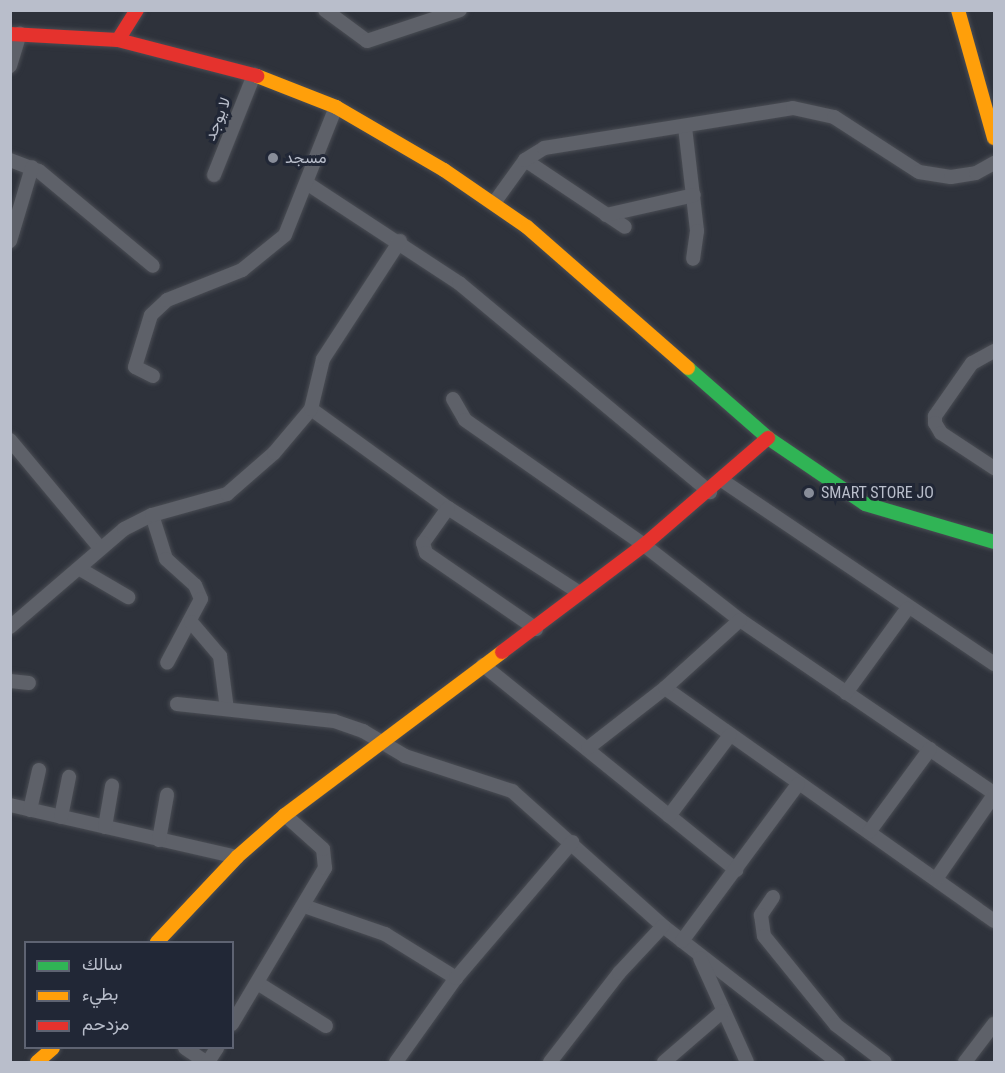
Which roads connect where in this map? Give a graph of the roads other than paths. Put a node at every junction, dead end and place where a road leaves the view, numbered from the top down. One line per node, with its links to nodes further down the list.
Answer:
1 (137, 10): 6 (street)
2 (325, 10): 3 (street)
3 (460, 10)
4 (958, 10): 11 (street)
5 (15, 34): 6 (street); 7 (street)
6 (118, 40): 8 (street)
7 (10, 66)
8 (254, 75): 9 (street); 16 (street, لا يوجد)
9 (336, 107): 17 (street); 19 (street)
10 (685, 127): 13 (street); 14 (street); 18 (street)
11 (994, 138)
12 (10, 160): 15 (street)
13 (525, 160): 19 (street); 20 (street)
14 (994, 163)
15 (32, 167): 22 (street); 25 (street)
16 (214, 176)
17 (308, 184): 23 (street); 27 (street)
18 (694, 195): 20 (street); 24 (street)
19 (494, 203): 30 (street)
20 (606, 214): 21 (street)
21 (624, 227)
22 (10, 241)
23 (400, 241): 29 (street); 34 (street)
24 (693, 259)
25 (153, 266)
26 (994, 351): 32 (street)
27 (153, 376)
28 (453, 399): 38 (street)
29 (311, 409): 35 (street); 36 (street)
30 (768, 438): 33 (street); 37 (street)
31 (10, 440): 39 (street)
32 (994, 468)
33 (723, 481): 34 (street); 43 (street)
34 (710, 492): 38 (street)
35 (448, 508): 41 (street); 47 (street)
36 (152, 515): 39 (street); 45 (street)
37 (994, 542)
38 (644, 545): 41 (street); 44 (street)
39 (100, 548): 40 (street)
40 (80, 569): 42 (street); 46 (street)
41 (580, 593): 47 (street)
42 (128, 597)
43 (907, 609): 49 (street); 54 (street)
44 (740, 620): 53 (street); 54 (street)
45 (191, 622): 48 (street); 56 (street)
46 (11, 626)
47 (536, 628): 50 (street)
48 (167, 663)
49 (994, 664)
50 (483, 665): 58 (street); 59 (street)
51 (10, 681): 52 (street)
52 (29, 683)
53 (665, 688): 57 (street); 59 (street)
54 (846, 693): 60 (street)
55 (177, 704): 56 (street)
56 (227, 709): 58 (street)
57 (730, 735): 63 (street); 70 (street)
58 (380, 742): 69 (street); 75 (street)
59 (588, 748): 70 (street)
60 (930, 749): 65 (street); 73 (street)
61 (39, 770): 68 (street)
62 (69, 777): 71 (street)
63 (798, 784): 73 (street); 77 (street)
64 (112, 786): 72 (street)
65 (994, 794): 78 (street)
66 (167, 795): 74 (street)
67 (10, 805): 68 (street)
68 (30, 810): 71 (street)
69 (285, 815): 76 (street); 80 (street)
70 (669, 816): 77 (street)
71 (61, 817): 72 (street)
72 (105, 827): 74 (street)
73 (869, 832): 78 (street)
74 (159, 840): 76 (street)
75 (572, 842): 82 (street); 86 (street)
76 (237, 857): 83 (street)
77 (736, 870): 84 (street)
78 (936, 879): 81 (street)
79 (773, 897): 102 (street)
80 (303, 906): 86 (street); 87 (street)
81 (994, 921)
82 (663, 926): 84 (street); 98 (street)
83 (158, 941)
84 (682, 941): 85 (street)
85 (699, 956): 88 (street); 101 (street)
86 (456, 978): 97 (street)
87 (259, 984): 89 (street); 91 (street)
88 (723, 1011): 99 (street); 100 (street)
89 (234, 1021)
90 (994, 1024): 103 (street)
91 (326, 1026)
92 (51, 1049): 95 (street)
93 (189, 1049): 96 (street)
94 (216, 1049): 96 (street)
95 (37, 1062)
96 (207, 1062)
97 (396, 1062)
98 (550, 1062)
99 (664, 1062)
100 (747, 1062)
101 (838, 1062)
102 (885, 1062)
103 (965, 1062)

